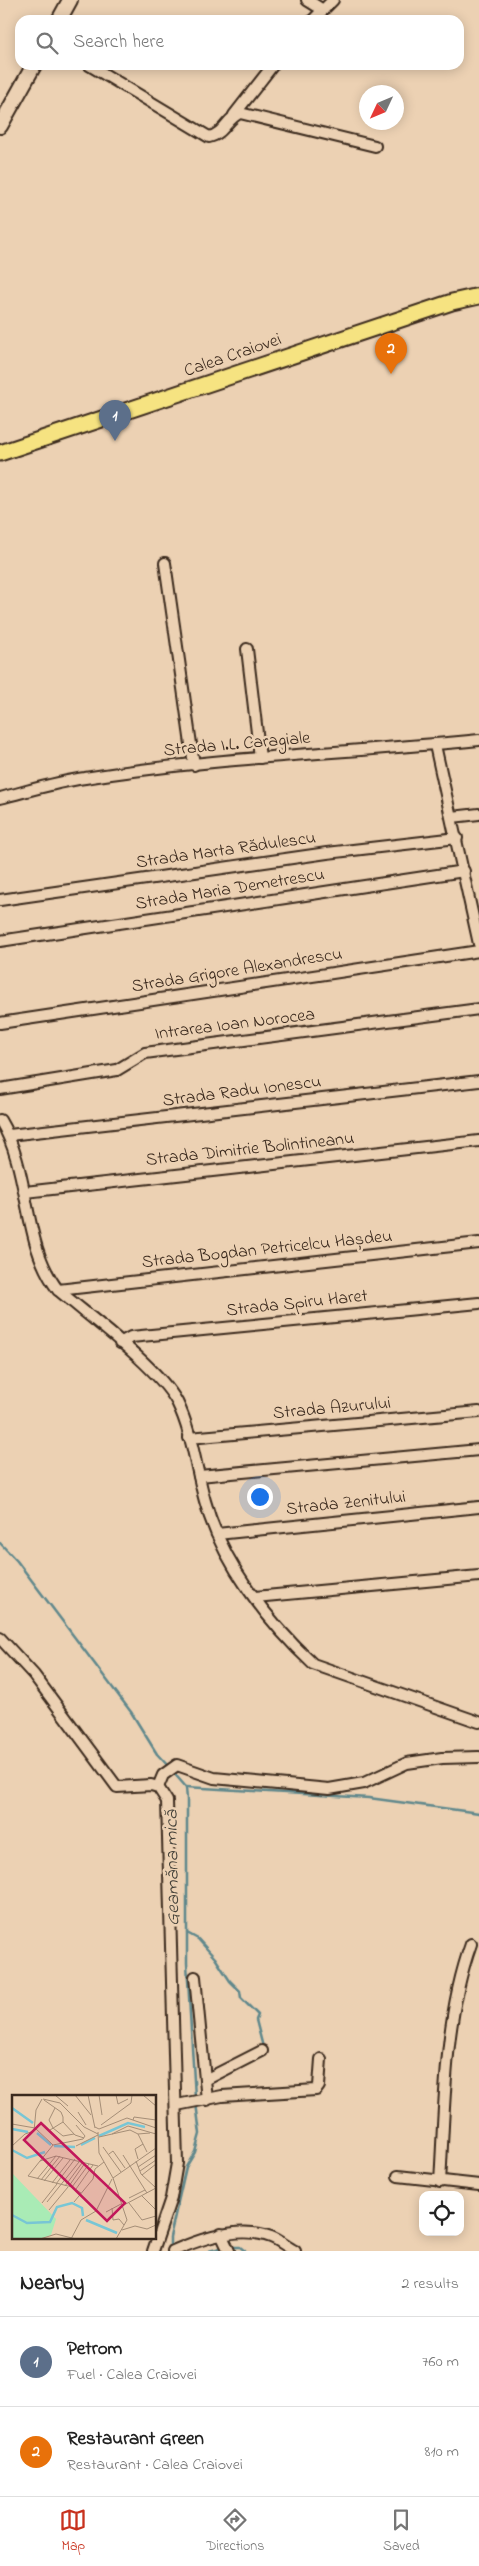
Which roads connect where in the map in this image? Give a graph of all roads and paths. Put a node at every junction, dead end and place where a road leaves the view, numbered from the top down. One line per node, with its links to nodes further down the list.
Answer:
1 (70, 0): 5 (main road)
2 (307, 0): 4 (street)
3 (333, 0): 4 (street)
4 (323, 10): 6 (street)
5 (62, 15)
6 (318, 15)
7 (31, 70): 11 (main road)
8 (97, 70): 10 (street)
9 (270, 70): 10 (street)
10 (234, 115): 12 (street)
11 (0, 126)
12 (375, 146)
13 (479, 296): 14 (main road, Calea Craiovei)
14 (0, 453)
15 (165, 563): 20 (street)
16 (247, 649): 19 (street)
17 (479, 740): 18 (street, Strada I.L. Caragiale)
18 (435, 745): 19 (street, Strada I.L. Caragiale); 23 (street)
19 (260, 758): 20 (street, Strada I.L. Caragiale)
20 (194, 765): 21 (street, Strada I.L. Caragiale)
21 (0, 798)
22 (479, 814): 23 (street)
23 (452, 817): 24 (street)
24 (457, 838): 25 (street); 26 (street, Strada Marta Rădulescu)
25 (464, 871): 27 (street, Strada Maria Demetrescu); 28 (street)
26 (0, 900)
27 (0, 941)
28 (479, 944)
29 (479, 951): 31 (street, Strada Grigore Alexandrescu)
30 (479, 1009): 33 (street, Intrarea Ioan Norocea)
31 (0, 1023)
32 (479, 1081): 35 (street, Strada Radu Ionescu)
33 (0, 1089)
34 (0, 1120): 35 (street)
35 (9, 1135): 37 (street)
36 (479, 1141): 37 (street, Strada Dimitrie Bolintineanu)
37 (25, 1192): 39 (street)
38 (479, 1243): 39 (street, Strada Bogdan Petricelcu Hașdeu)
39 (58, 1290): 41 (street)
40 (479, 1303): 41 (street, Strada Spiru Haret)
41 (120, 1343): 43 (street)
42 (479, 1412): 43 (street, Strada Azurului)
43 (189, 1438): 45 (street)
44 (479, 1450): 45 (street)
45 (199, 1476): 47 (street)
46 (479, 1507): 47 (street, Strada Zenitului)
47 (217, 1534): 49 (street)
48 (479, 1576): 49 (street)
49 (255, 1597): 51 (street)
50 (0, 1638): 53 (street)
51 (479, 1722)
52 (479, 1757): 53 (street)
53 (158, 1787): 60 (street)
54 (472, 1944): 62 (street)
55 (196, 1977): 58 (street)
56 (262, 2051): 58 (street)
57 (321, 2058): 59 (street)
58 (205, 2080): 59 (street)
59 (204, 2101): 60 (street)
60 (181, 2105): 65 (street)
61 (398, 2176): 62 (street)
62 (440, 2182): 63 (street)
63 (479, 2185)
64 (225, 2243): 66 (street); 67 (street)
65 (153, 2251)
66 (173, 2251)
67 (295, 2251)

